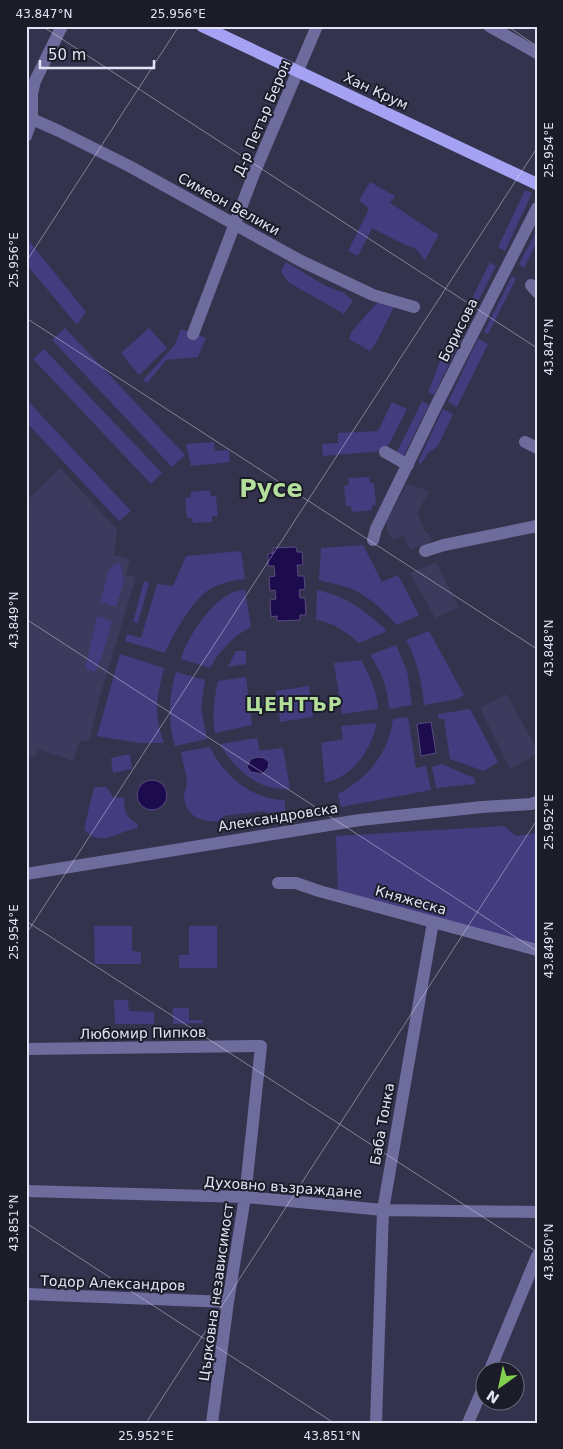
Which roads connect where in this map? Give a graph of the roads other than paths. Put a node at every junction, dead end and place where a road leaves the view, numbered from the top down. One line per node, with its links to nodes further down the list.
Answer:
1 (62, 26): 7 (street)
2 (202, 26): 6 (main road, Хан Крум)
3 (318, 26): 6 (street, Д-р Петър Берон)
4 (489, 26): 5 (street)
5 (537, 54)
6 (299, 71): 10 (main road, Хан Крум); 12 (street, Д-р Петър Берон)
7 (31, 80): 8 (street)
8 (32, 119): 9 (street); 12 (street, Симеон Велики)
9 (26, 136)
10 (537, 184)
11 (537, 208): 16 (street, Борисова)
12 (234, 224): 13 (street, Симеон Велики); 14 (street, Д-р Петър Берон)
13 (414, 307)
14 (193, 334)
15 (386, 452): 16 (street)
16 (408, 465): 18 (street, Борисова)
17 (537, 526): 19 (street)
18 (373, 540)
19 (425, 551)
20 (537, 802): 21 (street, Александровска)
21 (26, 874)
22 (278, 883): 23 (street, Княжеска)
23 (432, 928): 24 (street, Княжеска); 29 (street, Баба Тонка)
24 (537, 950)
25 (261, 1046): 26 (street, Любомир Пипков); 28 (street, Църковна независимост)
26 (26, 1049)
27 (26, 1192): 28 (street, Духовно възраждане)
28 (245, 1197): 29 (street, Духовно възраждане); 33 (street, Църковна независимост)
29 (383, 1210): 30 (street, Духовно възраждане); 37 (street, Баба Тонка)
30 (537, 1212)
31 (537, 1256): 34 (street)
32 (26, 1294): 33 (street, Тодор Александров)
33 (228, 1302): 36 (street, Църковна независимост)
34 (493, 1362)
35 (476, 1404): 38 (street)
36 (212, 1423)
37 (376, 1423)
38 (468, 1423)

